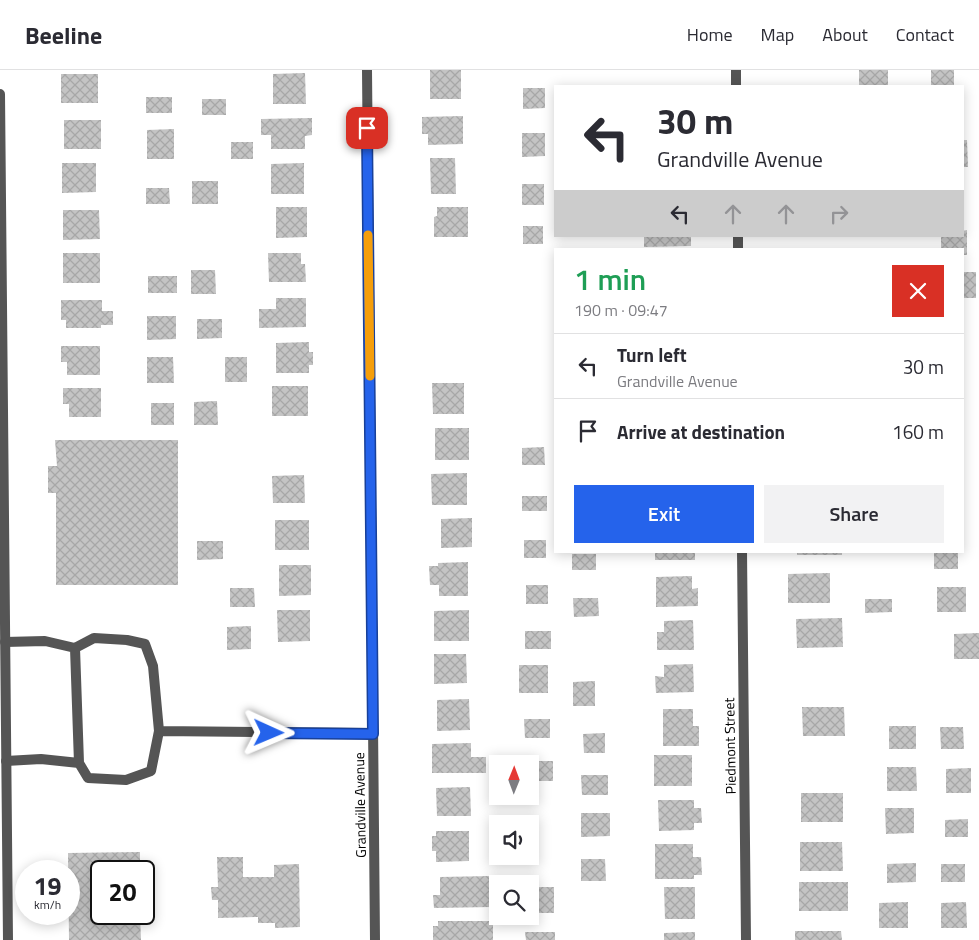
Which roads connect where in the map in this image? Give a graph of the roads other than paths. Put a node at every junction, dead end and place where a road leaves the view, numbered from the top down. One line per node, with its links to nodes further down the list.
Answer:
1 (367, 70): 9 (street, Grandville Avenue)
2 (736, 70): 3 (street)
3 (736, 85)
4 (0, 94): 6 (street)
5 (742, 553): 14 (street, Piedmont Street)
6 (5, 642): 7 (street); 10 (street)
7 (75, 648): 8 (street); 11 (street)
8 (159, 731): 9 (street); 11 (street)
9 (373, 734): 13 (street, Grandville Avenue)
10 (6, 760): 11 (street); 12 (street)
11 (79, 763)
12 (8, 940)
13 (376, 940)
14 (746, 940)

